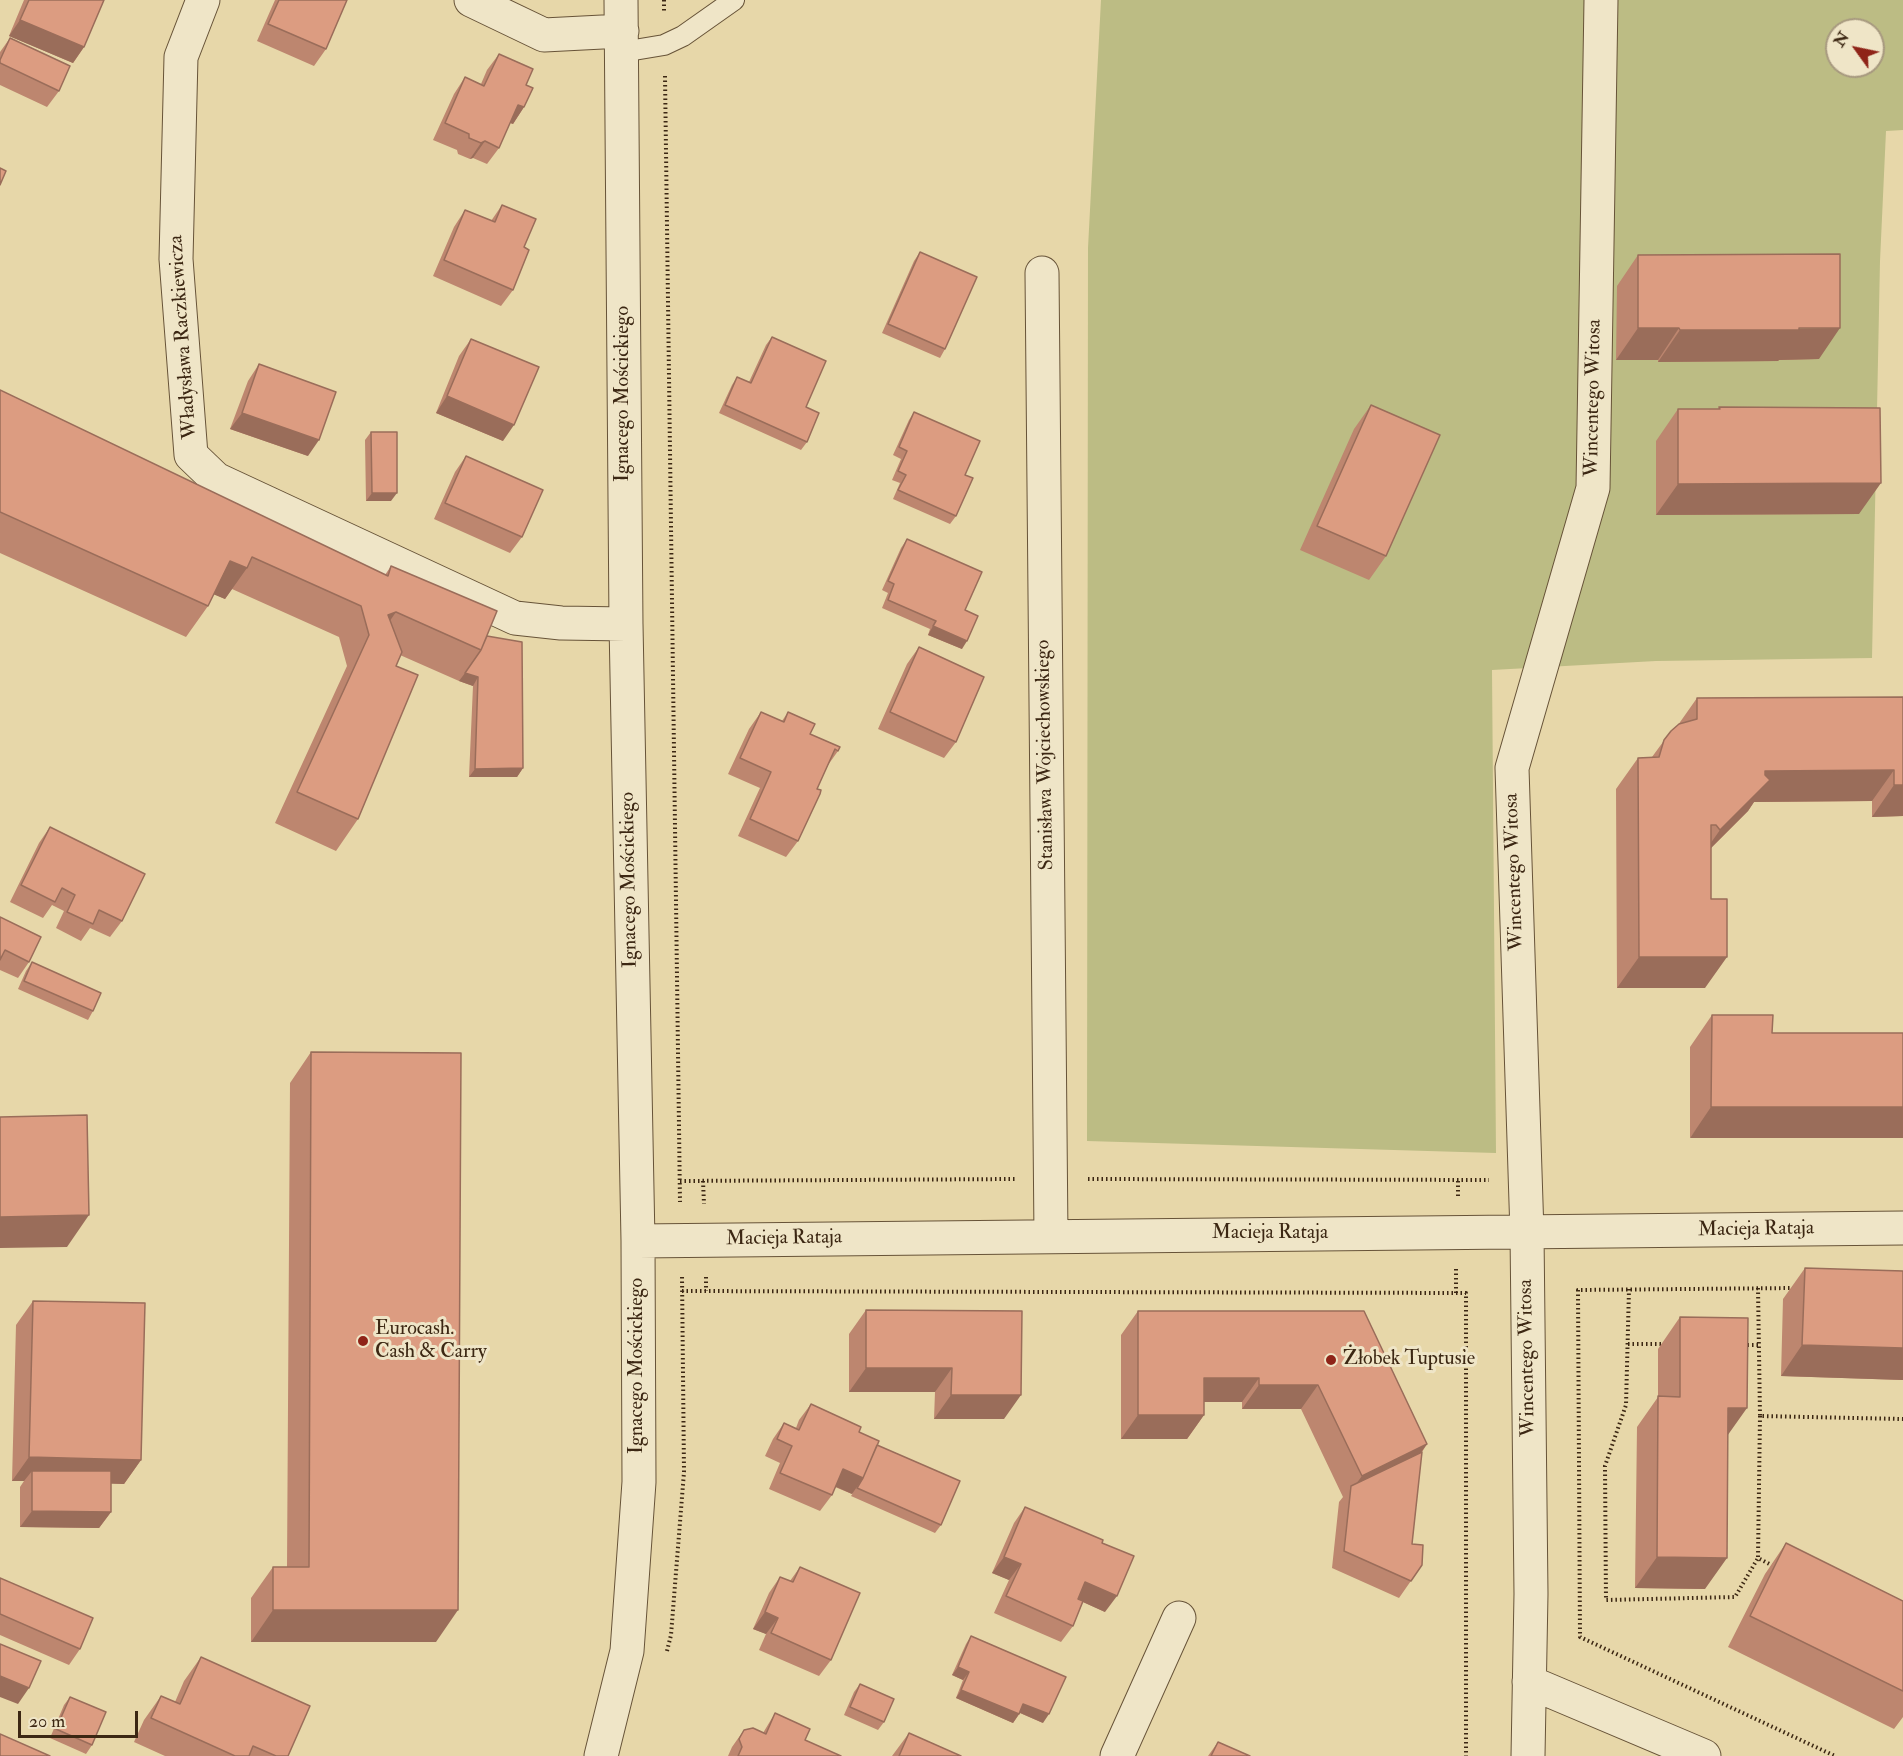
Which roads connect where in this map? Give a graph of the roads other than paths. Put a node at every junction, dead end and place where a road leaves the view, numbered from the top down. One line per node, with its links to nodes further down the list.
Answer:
1 (203, 0): 7 (street, Władysława Raczkiewicza)
2 (471, 0): 5 (street)
3 (734, 0): 5 (lane)
4 (1601, 0): 9 (street, Wincentego Witosa)
5 (622, 28): 7 (street, Ignacego Mościckiego)
6 (1042, 273): 10 (street, Stanisława Wojciechowskiego)
7 (626, 624): 11 (street, Ignacego Mościckiego)
8 (1903, 1228): 9 (street, Macieja Rataja)
9 (1527, 1233): 10 (street, Macieja Rataja); 13 (street, Wincentego Witosa)
10 (1051, 1236): 11 (street, Macieja Rataja)
11 (638, 1241): 14 (street, Ignacego Mościckiego)
12 (1179, 1618): 15 (street)
13 (1529, 1682): 16 (street, Wincentego Witosa); 17 (street)
14 (601, 1756)
15 (1117, 1756)
16 (1528, 1756)
17 (1704, 1756)

